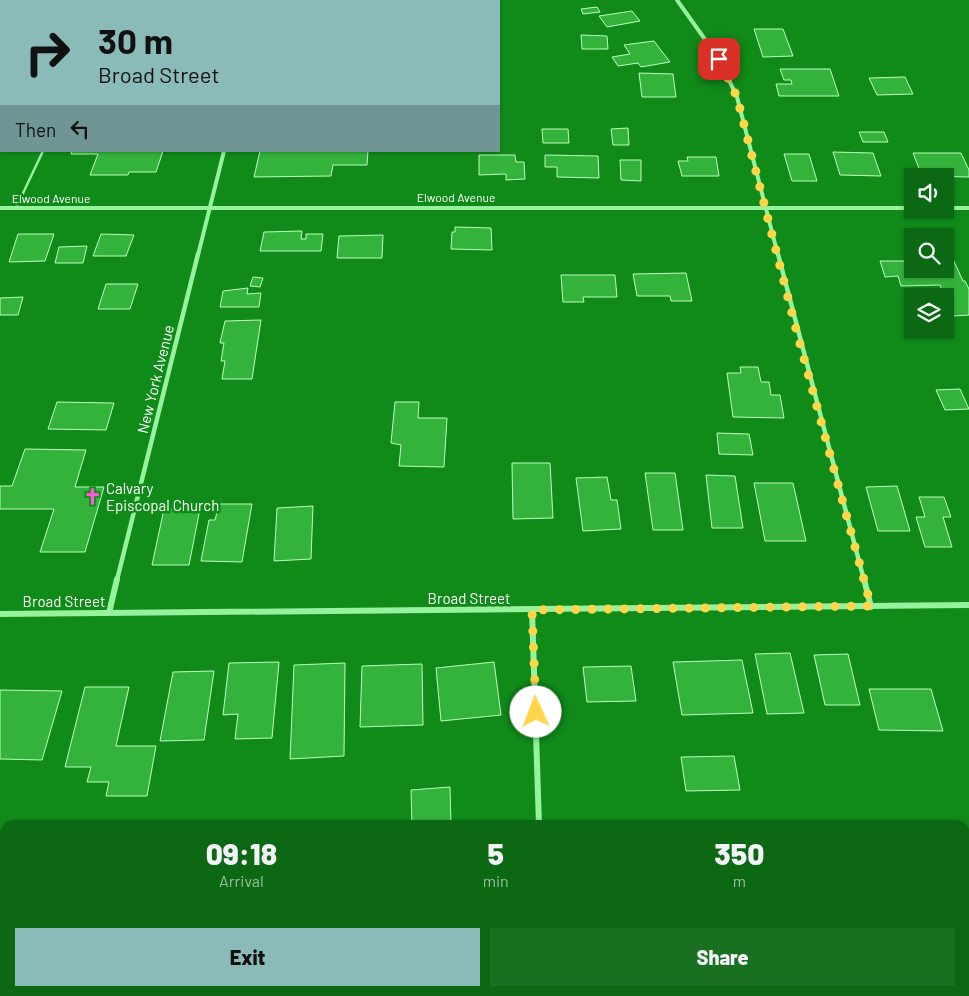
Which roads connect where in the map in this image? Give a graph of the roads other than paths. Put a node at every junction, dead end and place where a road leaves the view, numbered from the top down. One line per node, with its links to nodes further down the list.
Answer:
1 (677, 0): 4 (street)
2 (43, 152): 6 (lane)
3 (224, 152): 7 (street, New York Avenue)
4 (765, 206): 7 (street, Elwood Avenue); 8 (street, Elwood Avenue); 12 (street)
5 (0, 208): 6 (street, Elwood Avenue)
6 (16, 208): 7 (street, Elwood Avenue)
7 (211, 208): 14 (street, New York Avenue)
8 (904, 208)
9 (954, 208): 10 (street)
10 (969, 208)
11 (969, 605): 12 (street, Broad Street)
12 (871, 606): 13 (street, Broad Street)
13 (532, 610): 14 (street, Broad Street); 16 (street)
14 (109, 613): 15 (street, Broad Street)
15 (0, 614)
16 (539, 820)

